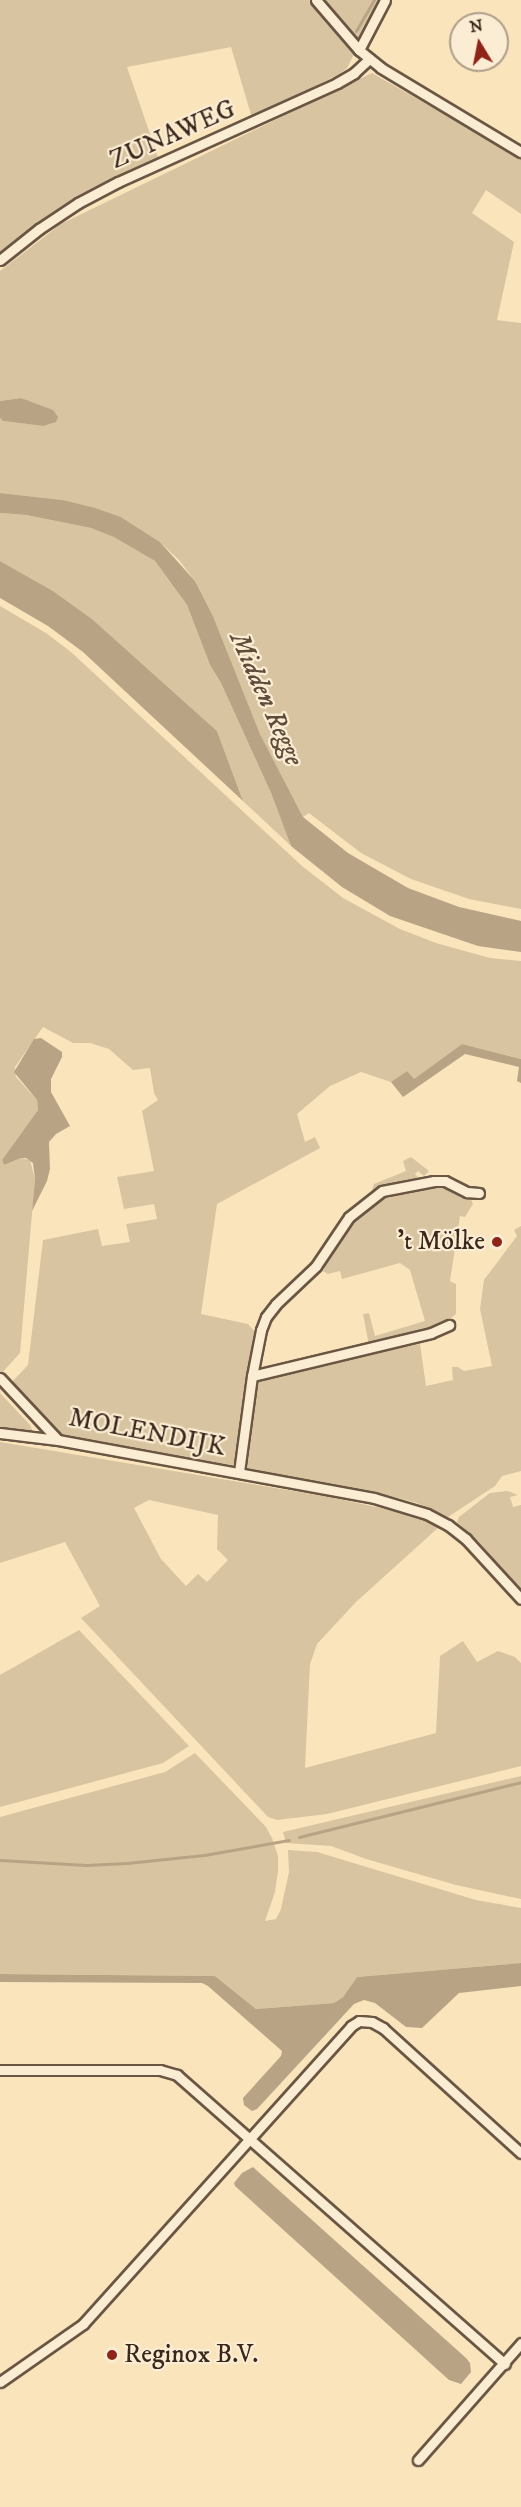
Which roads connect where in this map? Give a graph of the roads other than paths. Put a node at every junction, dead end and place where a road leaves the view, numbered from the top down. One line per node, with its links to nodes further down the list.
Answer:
1 (316, 0): 3 (street)
2 (385, 0): 3 (street)
3 (359, 50): 4 (street)
4 (369, 58): 5 (street); 6 (street, ZUNAWEG)
5 (521, 152)
6 (0, 261)
7 (479, 1193): 9 (street, MOLENDIJK)
8 (449, 1325): 9 (street)
9 (252, 1376): 13 (street, MOLENDIJK)
10 (0, 1378): 12 (street, MOLENDIJK)
11 (0, 1432): 12 (street)
12 (58, 1440): 13 (street, MOLENDIJK)
13 (239, 1472): 14 (street, MOLENDIJK)
14 (521, 1599)
15 (0, 2070): 16 (street)
16 (248, 2139): 17 (street); 19 (street); 20 (street)
17 (521, 2154)
18 (521, 2343): 19 (street)
19 (505, 2364): 21 (street)
20 (0, 2382)
21 (418, 2460)

